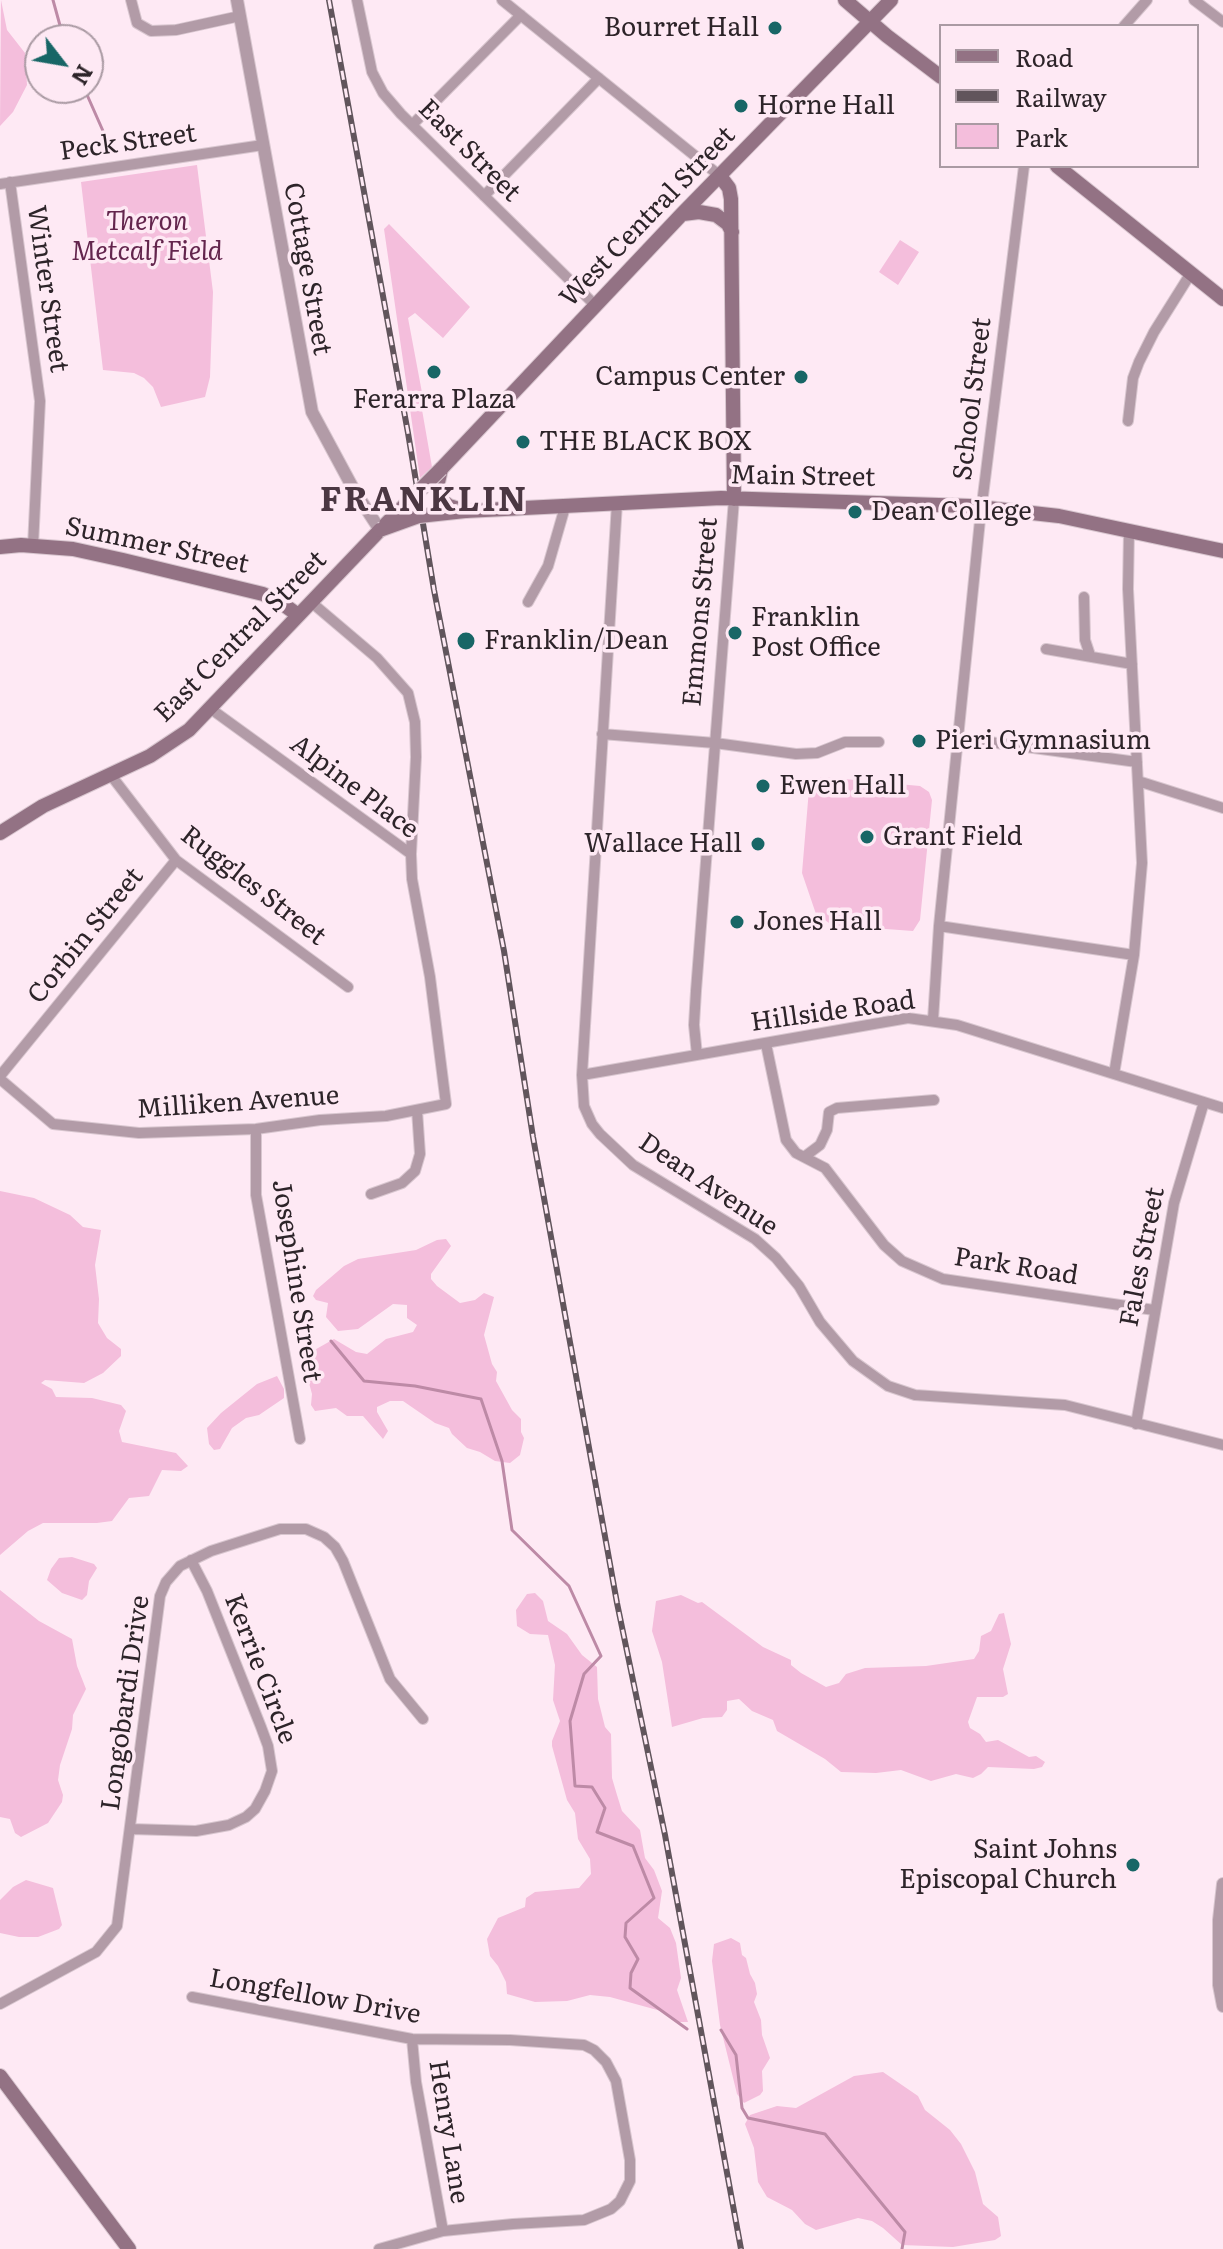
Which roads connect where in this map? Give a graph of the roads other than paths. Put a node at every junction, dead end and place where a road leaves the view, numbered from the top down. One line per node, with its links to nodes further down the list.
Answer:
1 (131, 0): 10 (street)
2 (237, 0): 10 (street, Cottage Street)
3 (357, 0): 16 (street, East Street)
4 (502, 0): 9 (street)
5 (845, 0): 11 (main road)
6 (891, 0): 11 (main road, West Central Street)
7 (1147, 0): 13 (street)
8 (1194, 0): 12 (street)
9 (521, 15): 15 (street); 16 (street)
10 (240, 16): 17 (street, Cottage Street)
11 (870, 20): 14 (main road); 20 (main road, West Central Street)
12 (1223, 22)
13 (1126, 24)
14 (939, 75)
15 (599, 78): 20 (street); 22 (street)
16 (412, 125): 22 (street, East Street)
17 (263, 145): 21 (street, Peck Street); 35 (street, Cottage Street)
18 (1024, 168): 32 (street, School Street)
19 (1060, 168): 25 (main road)
20 (720, 176): 23 (main road, West Central Street); 24 (main road, Emmons Street)
21 (5, 183): 37 (street, Winter Street)
22 (484, 196): 27 (street, East Street)
23 (682, 214): 24 (main road); 27 (main road, West Central Street)
24 (732, 232): 30 (main road, Emmons Street)
25 (1191, 273): 26 (main road); 28 (street)
26 (1223, 299)
27 (596, 306): 29 (main road, West Central Street)
28 (1128, 421)
29 (441, 469): 34 (main road, bridge); 35 (main road, West Central Street, bridge)
30 (734, 499): 31 (main road, Main Street); 32 (main road, Main Street); 51 (street, Emmons Street)
31 (617, 503): 33 (main road, Main Street); 48 (street, Dean Avenue)
32 (982, 506): 36 (main road, Main Street); 49 (street, School Street)
33 (565, 507): 34 (main road, Main Street); 42 (street)
34 (465, 511): 35 (main road, Main Street, bridge)
35 (380, 530): 41 (main road, East Central Street)
36 (1129, 530): 39 (main road, Main Street); 46 (street)
37 (33, 546): 38 (main road, Summer Street); 43 (main road, Summer Street)
38 (0, 547)
39 (1223, 551)
40 (1084, 597): 45 (street)
41 (311, 602): 43 (main road, East Central Street); 57 (street)
42 (528, 602)
43 (298, 615): 47 (main road, East Central Street)
44 (1046, 649): 45 (street)
45 (1090, 655): 46 (street)
46 (1132, 664): 52 (street)
47 (211, 709): 53 (main road, East Central Street); 57 (street, Alpine Place)
48 (602, 734): 51 (street); 66 (street, Dean Avenue)
49 (960, 738): 52 (street); 59 (street, School Street)
50 (879, 742): 51 (street)
51 (715, 743): 64 (street, Emmons Street)
52 (1137, 762): 54 (street)
53 (110, 774): 56 (main road, East Central Street); 58 (street, Ruggles Street)
54 (1138, 781): 55 (street); 60 (street)
55 (1223, 808)
56 (0, 833)
57 (411, 854): 70 (street, Alpine Place)
58 (176, 860): 61 (street, Ruggles Street); 67 (street, Corbin Street)
59 (939, 926): 60 (street); 62 (street, School Street)
60 (1134, 955): 65 (street)
61 (348, 987)
62 (933, 1020): 63 (street, Hillside Road); 65 (street, Hillside Road)
63 (766, 1044): 64 (street, Hillside Road); 74 (street, Park Road)
64 (697, 1055): 66 (street, Hillside Road)
65 (1114, 1074): 69 (street, Hillside Road)
66 (582, 1075): 77 (street, Dean Avenue)
67 (0, 1078): 73 (street, Milliken Avenue)
68 (934, 1100): 74 (street)
69 (1204, 1102): 71 (street, Hillside Road); 76 (street, Fales Street)
70 (446, 1104): 72 (street, Milliken Avenue)
71 (1223, 1108)
72 (417, 1110): 73 (street, Milliken Avenue); 75 (street)
73 (256, 1129): 78 (street, Josephine Street)
74 (804, 1157): 76 (street, Park Road)
75 (371, 1194)
76 (1154, 1310): 77 (street, Fales Street)
77 (1136, 1424): 79 (street, Dean Avenue)
78 (300, 1439)
79 (1223, 1445)
80 (191, 1560): 81 (street, Longobardi Drive); 82 (street, Longobardi Drive); 82 (street, Kerrie Circle)
81 (423, 1719)
82 (131, 1829): 86 (street, Longobardi Drive)
83 (1223, 1884): 84 (street)
84 (1222, 1900): 87 (street)
85 (192, 1997): 88 (street, Longfellow Drive)
86 (0, 2004)
87 (1223, 2006)
88 (412, 2039): 90 (street, Henry Lane); 90 (street, Longfellow Drive)
89 (0, 2076): 91 (main road)
90 (443, 2231): 92 (street, Longfellow Drive)
91 (129, 2249)
92 (379, 2249)

